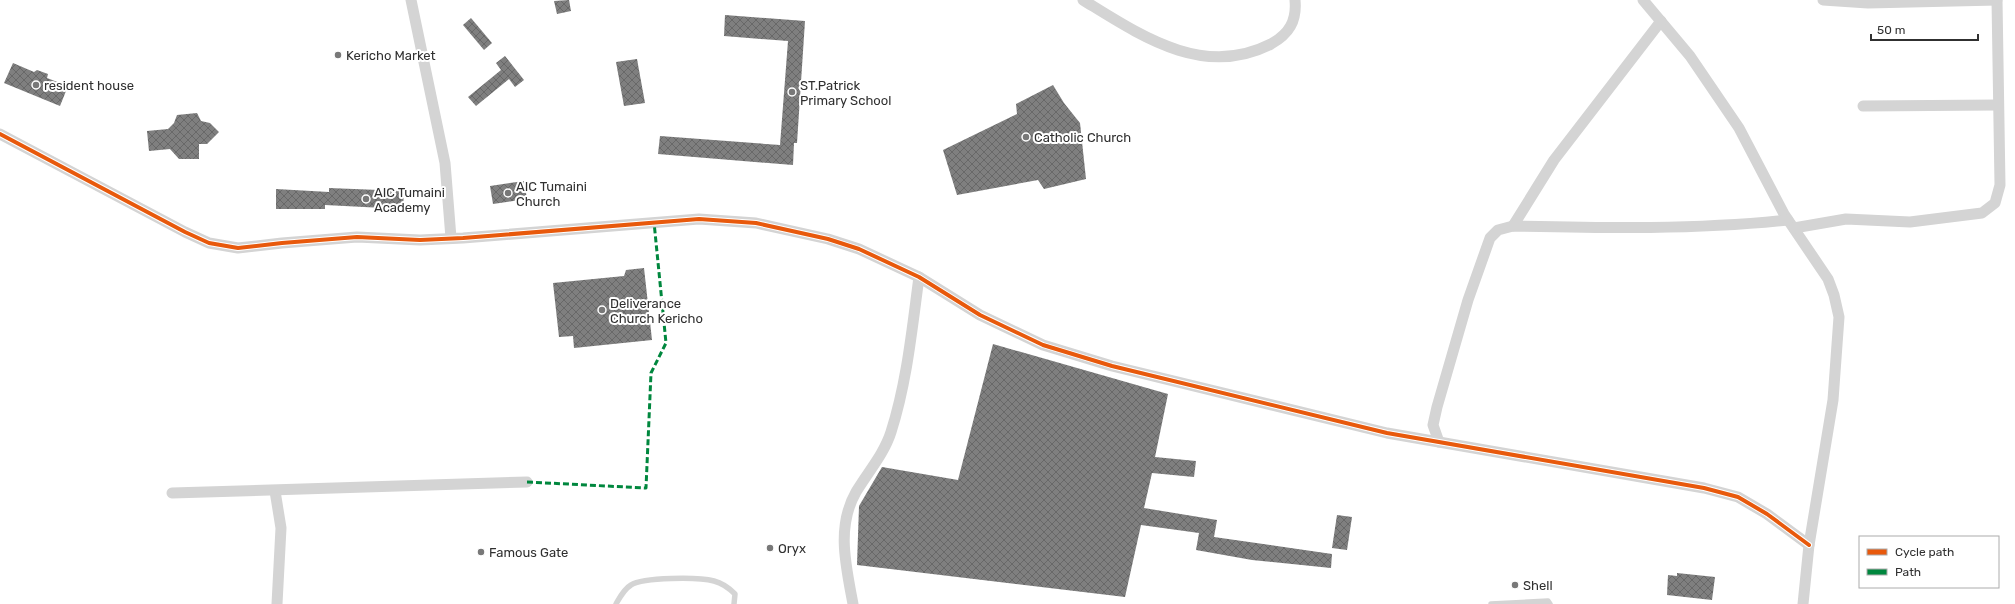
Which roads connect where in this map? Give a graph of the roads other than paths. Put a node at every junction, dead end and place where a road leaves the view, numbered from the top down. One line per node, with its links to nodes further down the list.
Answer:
1 (411, 0): 13 (street)
2 (1083, 0): 3 (street)
3 (1295, 0)
4 (1643, 0): 7 (street)
5 (1823, 0): 6 (street)
6 (1997, 0): 8 (street)
7 (1661, 21): 11 (street); 12 (street)
8 (1998, 105): 9 (street); 11 (street)
9 (1863, 106)
10 (0, 134): 13 (street)
11 (1791, 224): 12 (street); 19 (street)
12 (1513, 226): 15 (street)
13 (451, 238): 14 (street)
14 (919, 277): 15 (street); 23 (street)
15 (1439, 442): 19 (street)
16 (527, 482): 17 (street)
17 (275, 491): 18 (street); 20 (street)
18 (172, 493)
19 (1809, 545): 26 (street)
20 (277, 604)
21 (616, 604): 22 (lane)
22 (734, 604)
23 (853, 604)
24 (1490, 604): 25 (lane)
25 (1550, 604)
26 (1803, 604)

